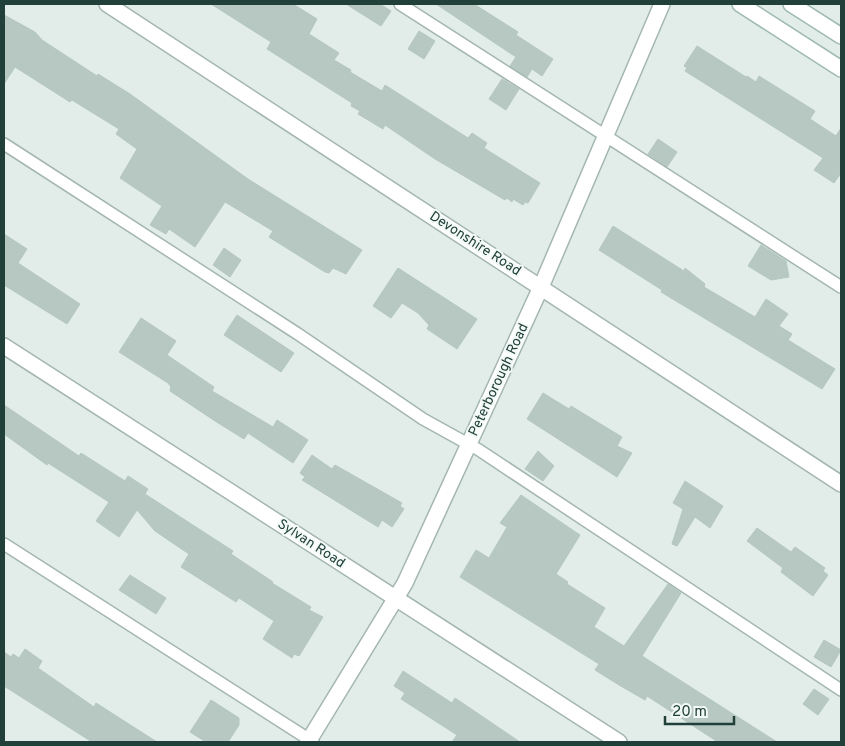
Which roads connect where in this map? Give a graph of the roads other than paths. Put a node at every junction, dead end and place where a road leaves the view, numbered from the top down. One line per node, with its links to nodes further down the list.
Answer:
1 (107, 4): 10 (street, Devonshire Road)
2 (400, 4): 8 (lane)
3 (662, 4): 8 (street, Peterborough Road)
4 (740, 4): 7 (street)
5 (791, 4): 6 (street)
6 (841, 36)
7 (841, 69)
8 (606, 137): 10 (street, Peterborough Road); 11 (lane)
9 (4, 144): 13 (lane)
10 (541, 287): 13 (street, Peterborough Road); 14 (street, Devonshire Road)
11 (841, 287)
12 (4, 346): 16 (street, Sylvan Road)
13 (469, 446): 16 (street, Peterborough Road); 17 (lane)
14 (841, 484)
15 (4, 544): 18 (lane)
16 (396, 599): 18 (street, Peterborough Road); 19 (street, Sylvan Road)
17 (841, 690)
18 (310, 741)
19 (619, 742)

